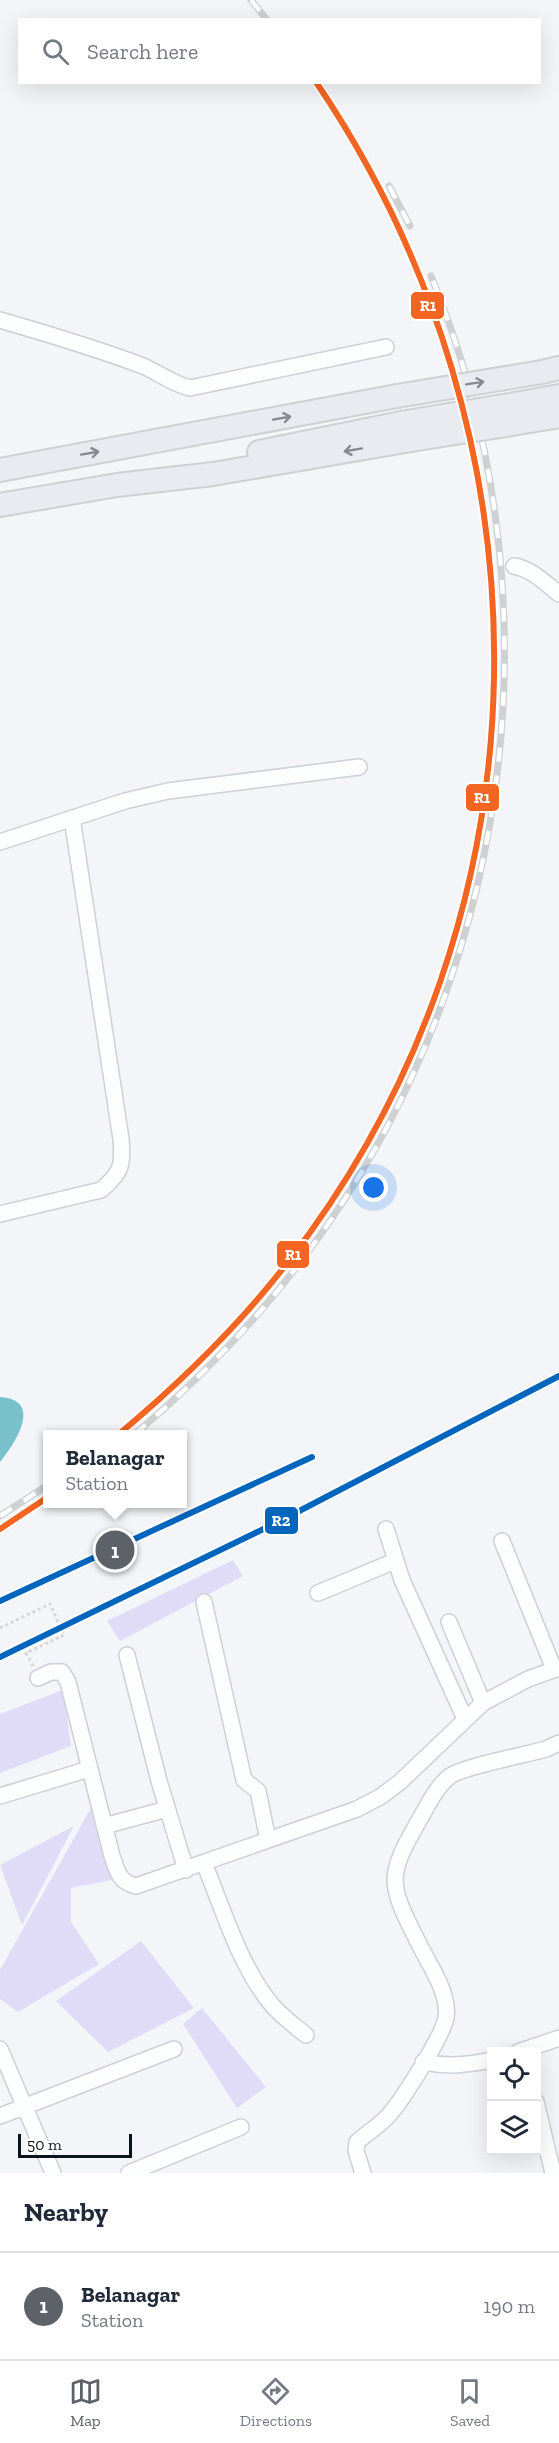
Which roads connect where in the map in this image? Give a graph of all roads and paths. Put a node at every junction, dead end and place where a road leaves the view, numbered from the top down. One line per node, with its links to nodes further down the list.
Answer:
1 (0, 320): 2 (street)
2 (386, 347)
3 (553, 370): 7 (highway, one-way to 3, bridge)
4 (559, 396): 5 (highway)
5 (517, 413): 6 (highway); 8 (highway, one-way to 8, bridge)
6 (559, 416)
7 (0, 470)
8 (0, 505)
9 (514, 566): 10 (street)
10 (559, 594)
11 (359, 767): 12 (street)
12 (72, 818): 13 (street); 14 (street)
13 (0, 842)
14 (0, 1214)
15 (386, 1529): 17 (street)
16 (502, 1541): 24 (street)
17 (395, 1561): 18 (street); 27 (street)
18 (318, 1593)
19 (204, 1602): 33 (street)
20 (449, 1622): 26 (street)
21 (0, 1628): 22 (path, bridge)
22 (31, 1650)
23 (127, 1655): 31 (street)
24 (557, 1668): 26 (street)
25 (38, 1678): 29 (street)
26 (483, 1703): 27 (street)
27 (465, 1719): 33 (street)
28 (559, 1743): 42 (street)
29 (89, 1769): 30 (street); 32 (street)
30 (0, 1796)
31 (167, 1809): 32 (street); 35 (street)
32 (104, 1826): 35 (street)
33 (268, 1840): 34 (street)
34 (204, 1863): 35 (street); 36 (street)
35 (186, 1870)
36 (306, 2036)
37 (559, 2038): 38 (street)
38 (533, 2047)
39 (0, 2049): 43 (street)
40 (174, 2049): 43 (street)
41 (487, 2061): 42 (street)
42 (423, 2062): 49 (street)
43 (24, 2106): 44 (street); 47 (street)
44 (0, 2116)
45 (541, 2120): 50 (street)
46 (241, 2127): 48 (street)
47 (53, 2173)
48 (129, 2173)
49 (363, 2173)
50 (553, 2173)

